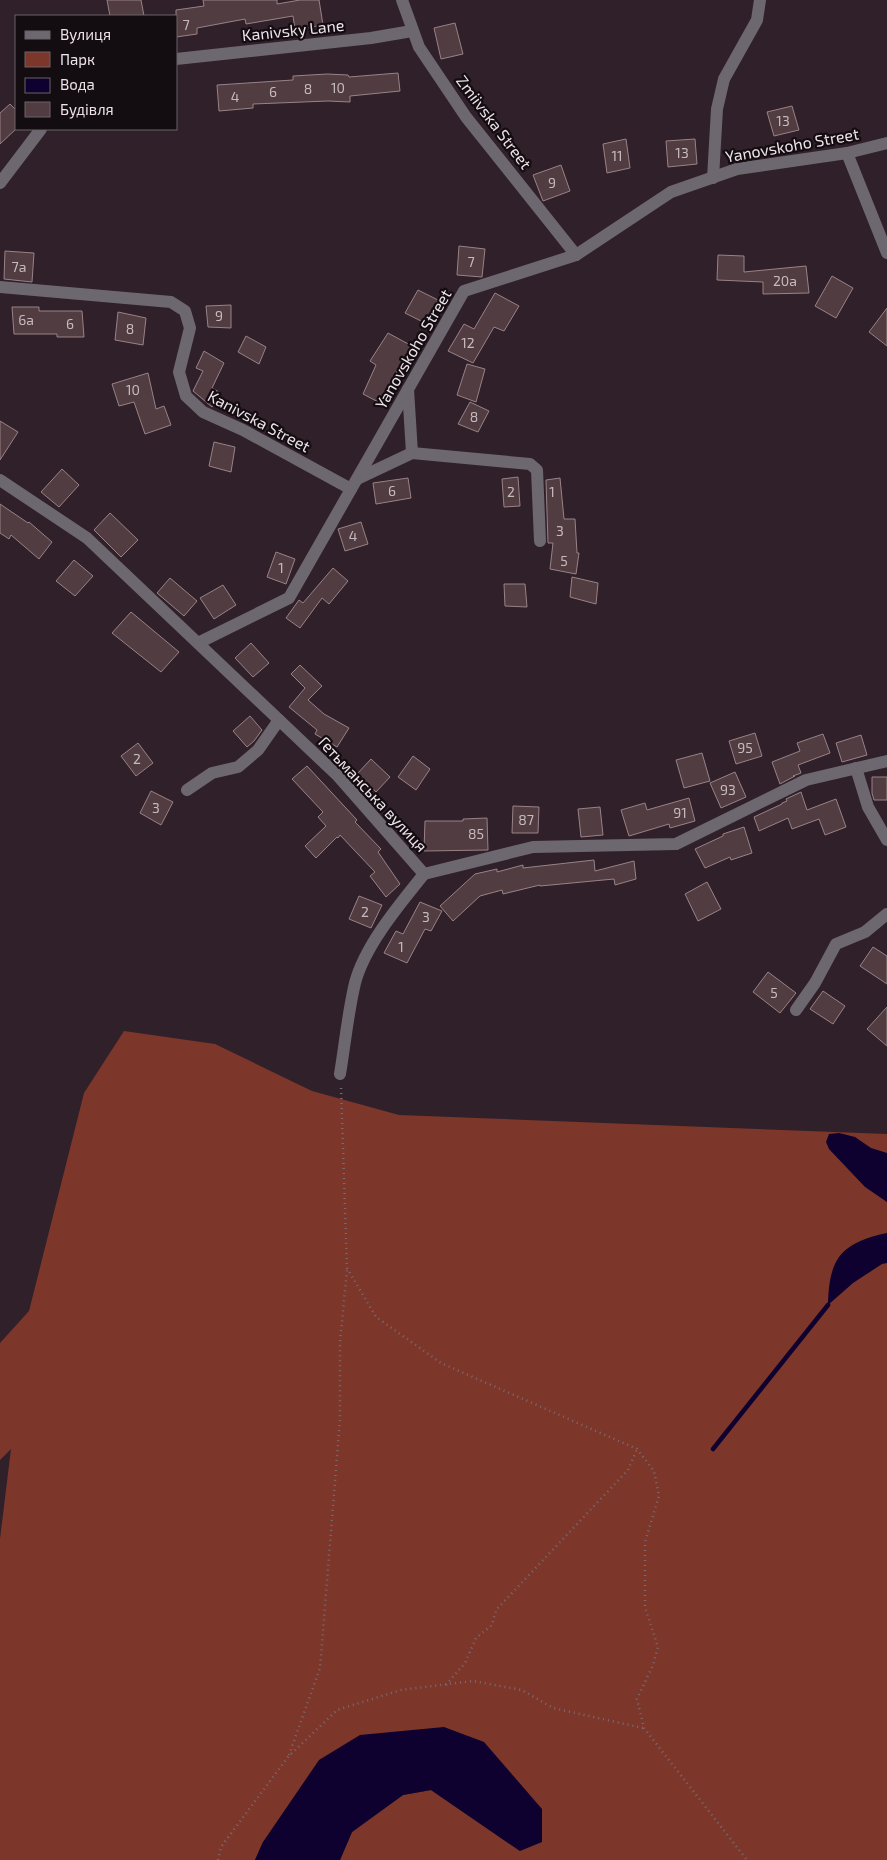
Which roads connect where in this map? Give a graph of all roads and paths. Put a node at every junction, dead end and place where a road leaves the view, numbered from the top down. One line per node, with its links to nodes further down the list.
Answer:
1 (402, 0): 3 (street, Zmiivska Street)
2 (760, 0): 8 (street)
3 (412, 31): 4 (street, Kanivsky Lane); 11 (street, Zmiivska Street)
4 (178, 59)
5 (40, 130): 9 (street)
6 (887, 143): 7 (street, Yanovskoho Street)
7 (847, 153): 8 (street, Yanovskoho Street); 10 (street)
8 (713, 178): 11 (street, Yanovskoho Street)
9 (0, 183)
10 (887, 253)
11 (576, 255): 13 (street, Yanovskoho Street)
12 (0, 286): 16 (street, Kanivska Street)
13 (408, 389): 14 (street); 16 (street, Yanovskoho Street)
14 (412, 453): 16 (street); 17 (street)
15 (0, 480): 18 (street, Гетьманська вулиця)
16 (354, 484): 18 (street, Yanovskoho Street)
17 (540, 541)
18 (198, 643): 19 (street, Гетьманська вулиця)
19 (279, 720): 22 (street); 24 (street, Гетьманська вулиця)
20 (887, 761): 21 (street, Гетьманська вулиця)
21 (856, 768): 23 (street); 24 (street, Гетьманська вулиця)
22 (187, 790)
23 (887, 840)
24 (424, 874): 27 (street)
25 (887, 914): 26 (street)
26 (796, 1010)
27 (340, 1074): 28 (path)
28 (348, 1268): 29 (path); 32 (path)
29 (638, 1449): 30 (path); 31 (path)
30 (446, 1684): 31 (path); 32 (path)
31 (644, 1728): 34 (path)
32 (288, 1757): 33 (path)
33 (218, 1860)
34 (747, 1860)

